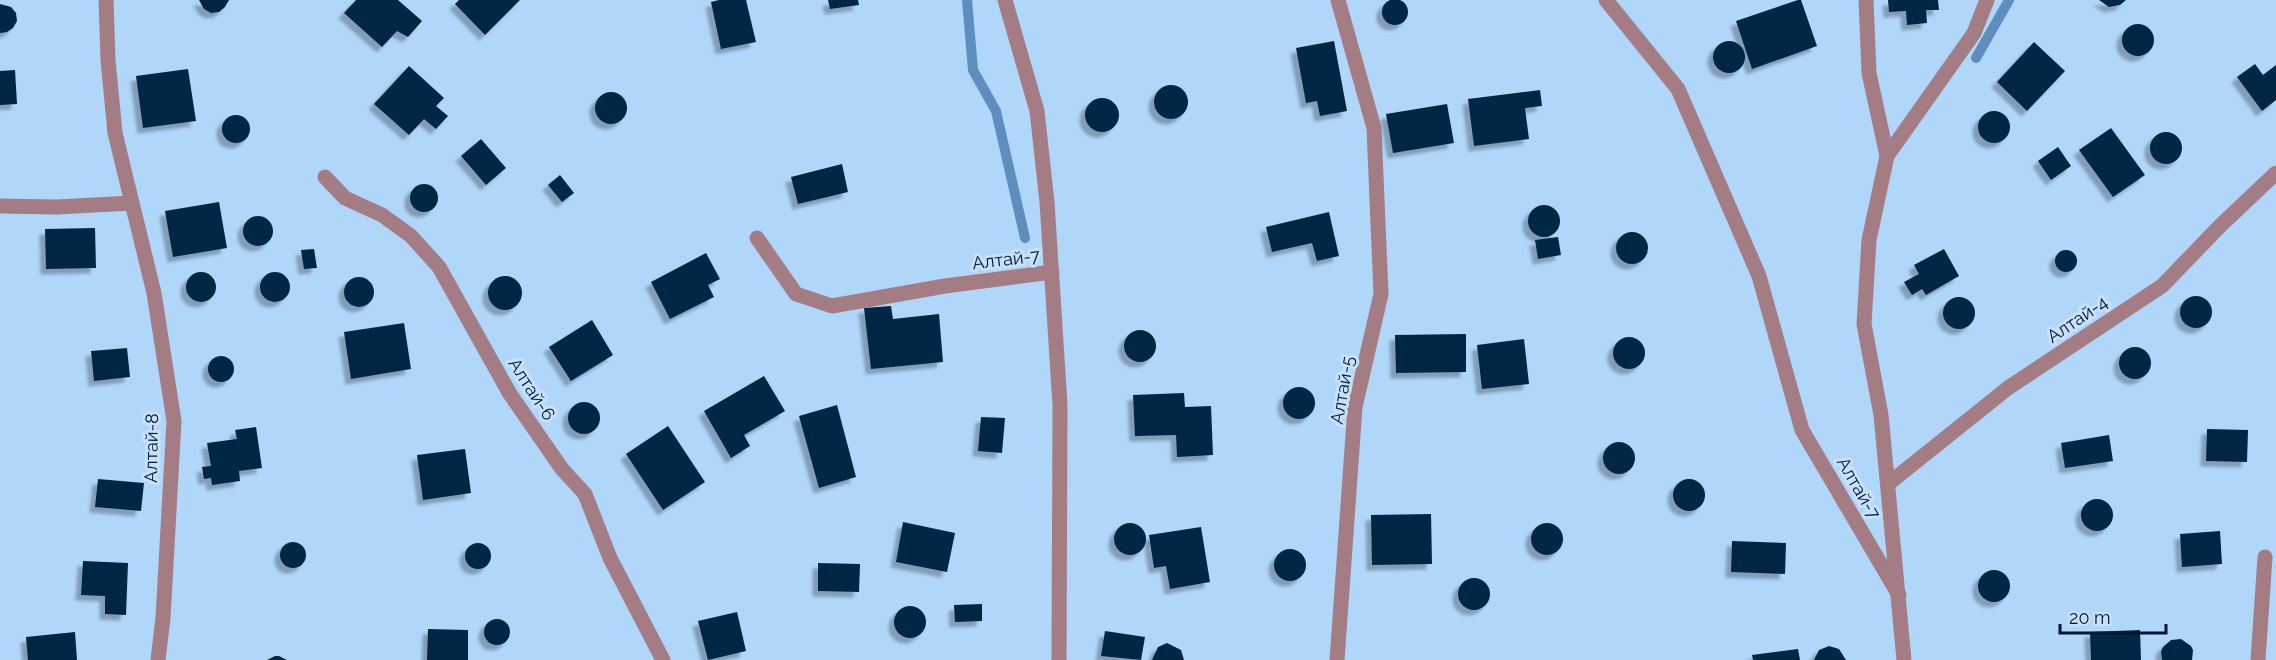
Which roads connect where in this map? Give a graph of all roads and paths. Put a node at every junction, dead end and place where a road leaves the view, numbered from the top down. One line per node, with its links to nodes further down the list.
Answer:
1 (106, 0): 10 (street, Алтай-8)
2 (1005, 0): 13 (street, Алтай-7)
3 (1338, 0): 20 (street, Алтай-5)
4 (1606, 0): 16 (street, Алтай-7)
5 (1866, 0): 7 (street, Алтай-7)
6 (1987, 0): 7 (street, Алтай-7)
7 (1887, 156): 14 (street, Алтай-7)
8 (2276, 173): 14 (street, Алтай-4)
9 (325, 177): 18 (street, Алтай-6)
10 (132, 203): 11 (street); 17 (street, Алтай-8)
11 (0, 206)
12 (757, 238): 13 (street, Алтай-7)
13 (1052, 272): 19 (street)
14 (1887, 484): 16 (street, Алтай-7)
15 (2265, 557): 22 (street)
16 (1899, 596): 21 (street)
17 (158, 660)
18 (663, 660)
19 (1059, 660)
20 (1337, 660)
21 (1904, 660)
22 (2258, 660)

